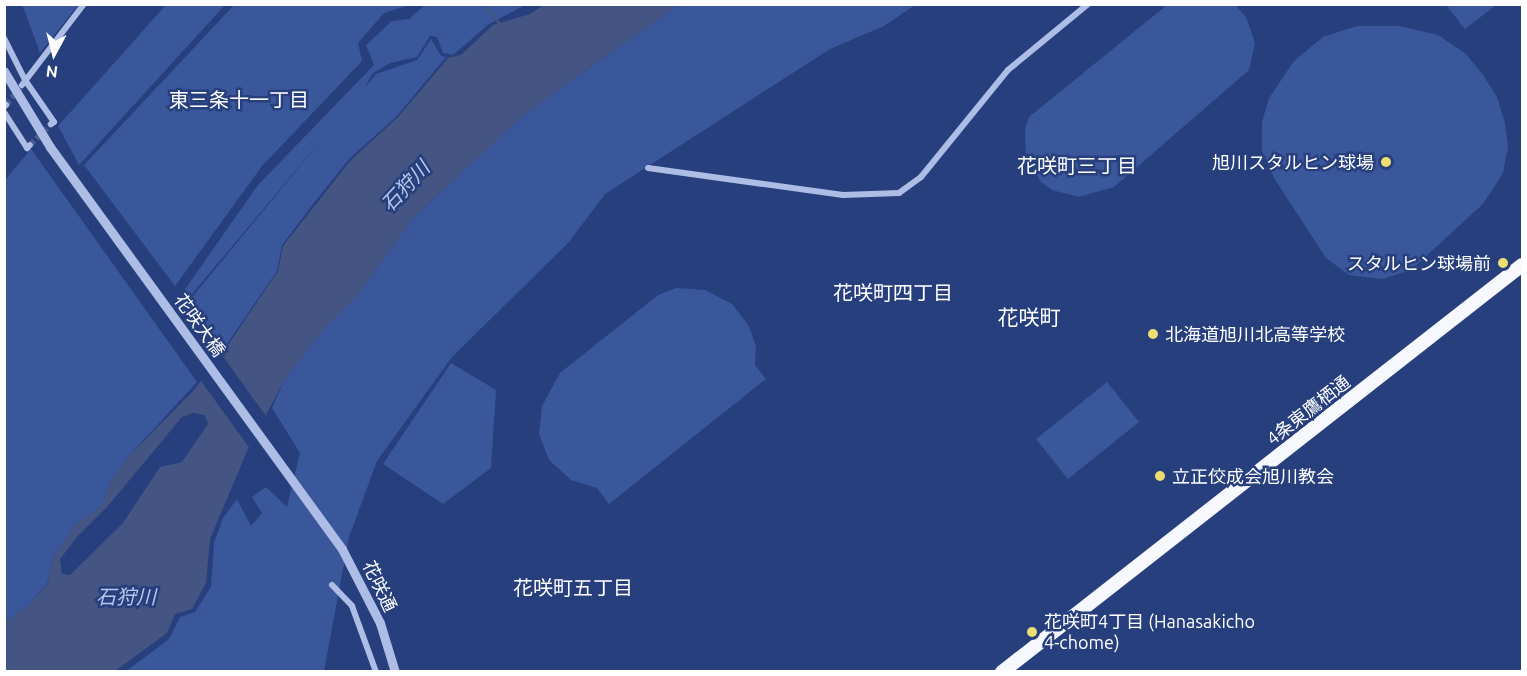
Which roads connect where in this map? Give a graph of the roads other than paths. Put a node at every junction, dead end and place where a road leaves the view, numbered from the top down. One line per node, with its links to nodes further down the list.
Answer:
1 (84, 4): 5 (street)
2 (1088, 4): 9 (street)
3 (4, 38): 5 (street)
4 (4, 71): 11 (street, 花咲大橋)
5 (23, 82): 7 (street)
6 (5, 108): 8 (street)
7 (51, 124)
8 (30, 145)
9 (648, 168)
10 (1522, 265): 15 (highway, 4条東鷹栖通)
11 (323, 522): 14 (street, 花咲通)
12 (332, 585): 13 (street)
13 (375, 672)
14 (396, 672)
15 (1002, 672)

